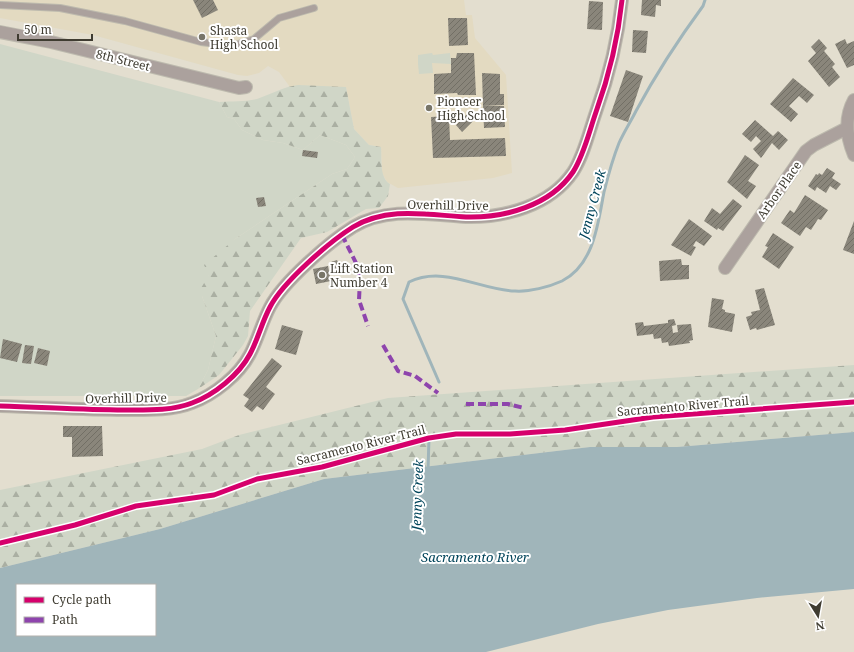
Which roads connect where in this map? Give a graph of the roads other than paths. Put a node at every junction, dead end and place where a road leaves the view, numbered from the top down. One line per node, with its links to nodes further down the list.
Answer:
1 (622, 0): 10 (street, Overhill Drive)
2 (0, 5): 3 (lane)
3 (314, 8)
4 (0, 32): 5 (street, 8th Street)
5 (246, 88)
6 (854, 100): 7 (street)
7 (847, 128): 8 (street); 9 (street, Arbor Place)
8 (854, 155)
9 (725, 268)
10 (0, 406)

